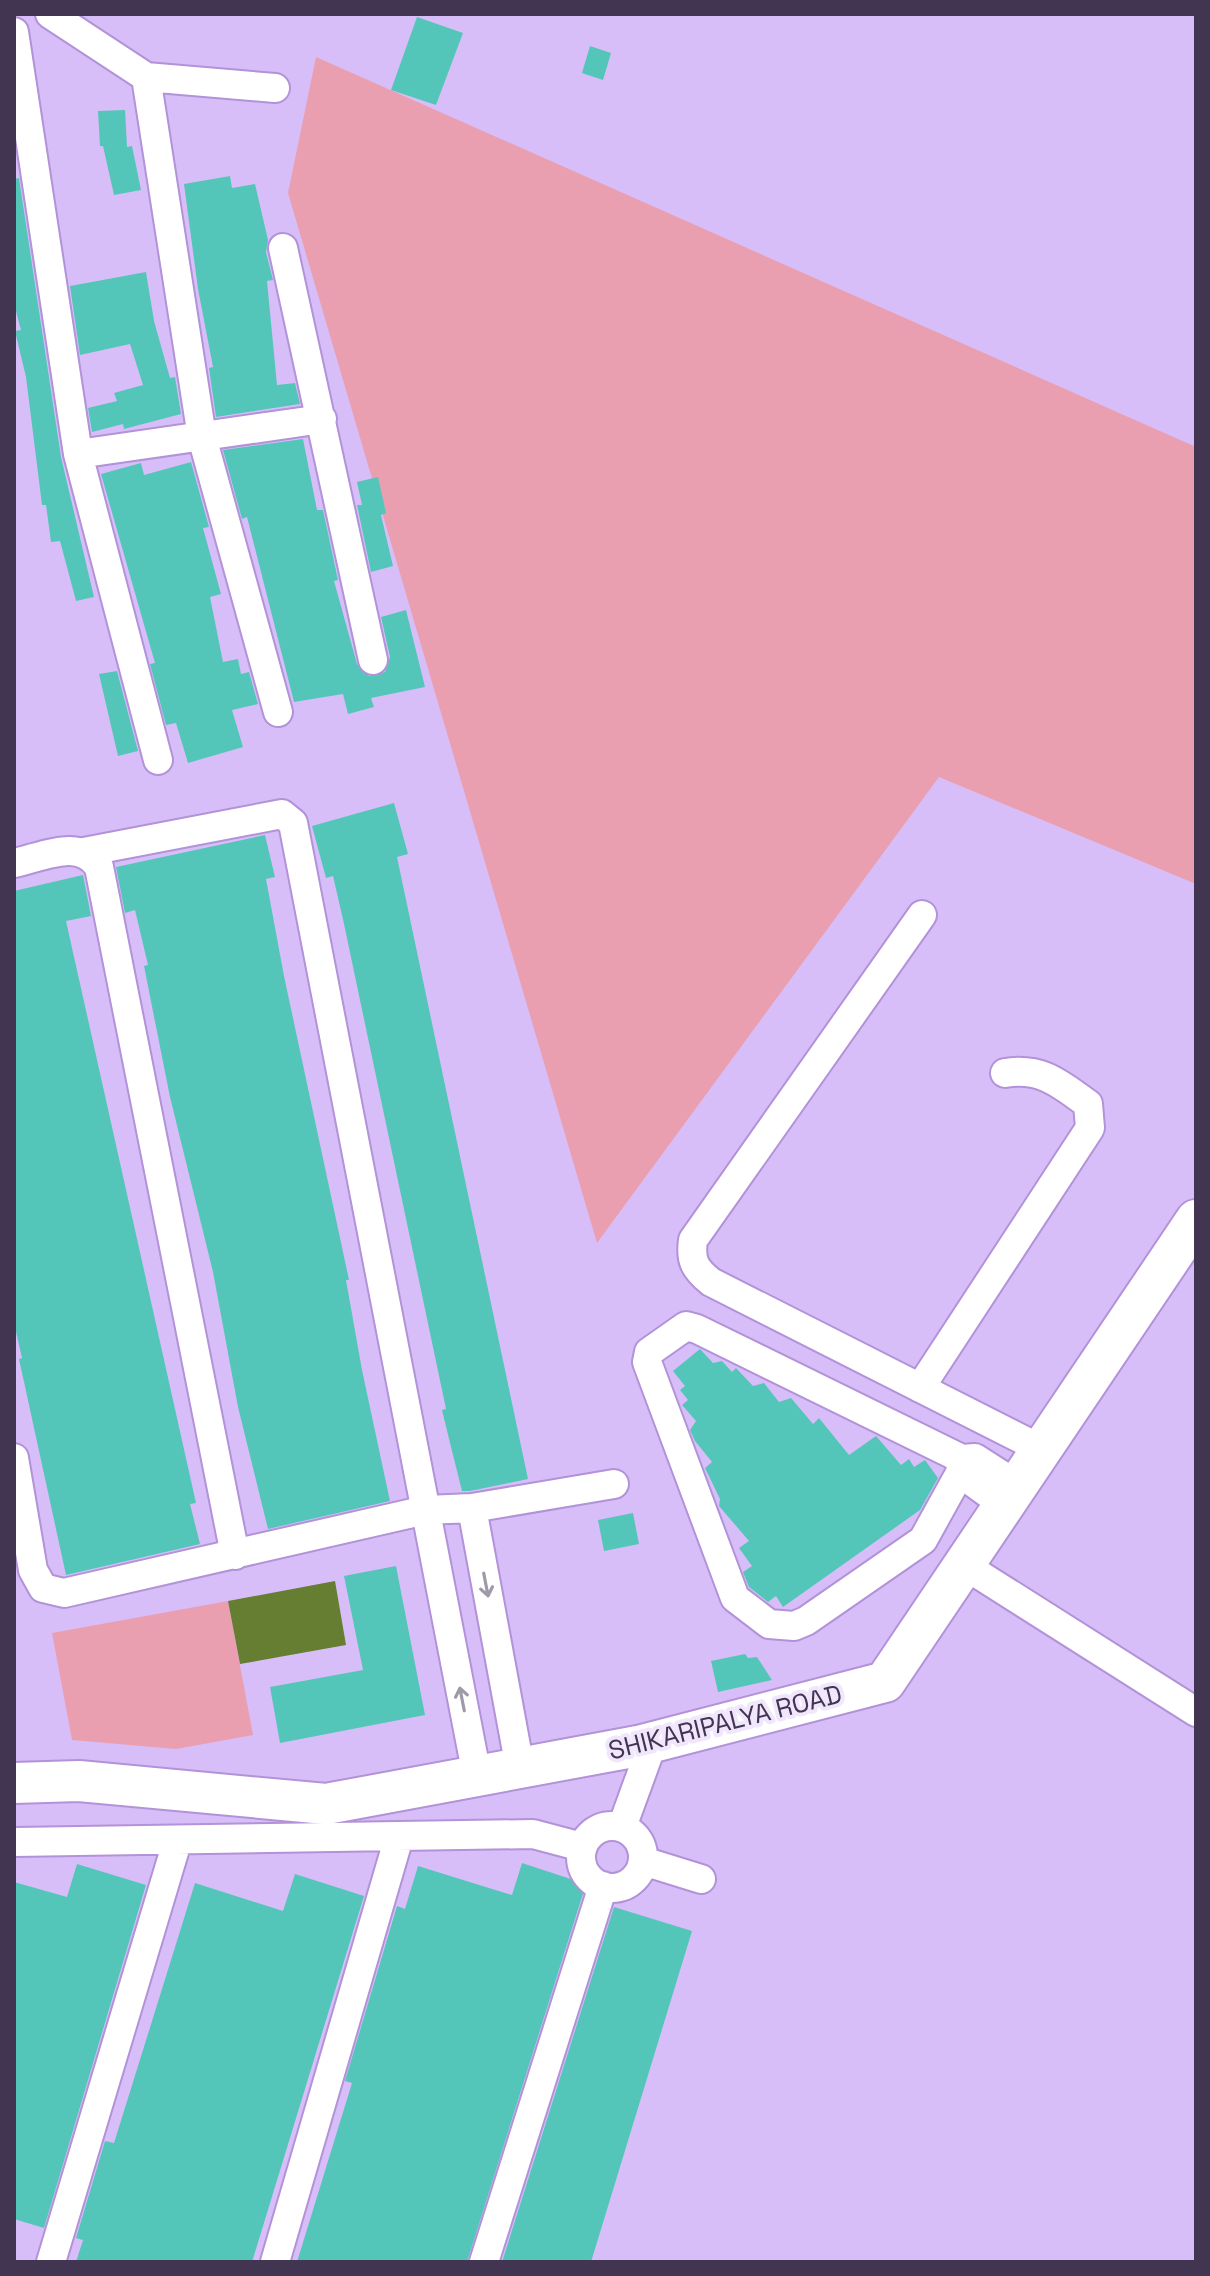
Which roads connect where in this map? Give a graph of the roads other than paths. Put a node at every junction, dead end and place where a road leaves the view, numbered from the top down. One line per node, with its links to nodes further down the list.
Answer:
1 (50, 14): 3 (street)
2 (14, 32): 8 (street)
3 (146, 77): 4 (street); 7 (street)
4 (275, 88)
5 (283, 248): 6 (street)
6 (322, 419): 7 (street); 9 (street)
7 (202, 437): 8 (street); 10 (street)
8 (78, 454): 11 (street)
9 (373, 660)
10 (278, 712)
11 (158, 760)
12 (84, 852): 13 (street); 24 (street); 25 (street)
13 (14, 863)
14 (922, 915): 17 (street)
15 (1005, 1073): 17 (street)
16 (1196, 1220): 18 (street, SHIKARIPALYA ROAD)
17 (920, 1388): 18 (street)
18 (1041, 1449): 22 (street, SHIKARIPALYA ROAD)
19 (14, 1458): 25 (street)
20 (961, 1466): 20 (street); 22 (street)
21 (614, 1484): 23 (street)
22 (1010, 1495): 26 (street, SHIKARIPALYA ROAD)
23 (472, 1508): 24 (street); 29 (street, one-way to 29)
24 (426, 1510): 25 (street); 30 (street, one-way to 24)
25 (235, 1555)
26 (964, 1565): 27 (street); 28 (street, SHIKARIPALYA ROAD)
27 (1196, 1712)
28 (653, 1742): 29 (street, SHIKARIPALYA ROAD); 32 (street)
29 (520, 1768): 30 (street, SHIKARIPALYA ROAD)
30 (477, 1776): 31 (street, SHIKARIPALYA ROAD)
31 (14, 1783)
32 (622, 1827): 36 (street); 37 (street)
33 (399, 1837): 35 (street); 36 (street); 41 (street)
34 (14, 1842): 35 (street)
35 (177, 1842): 40 (street)
36 (582, 1847): 39 (street)
37 (643, 1861): 38 (street); 39 (street)
38 (701, 1879)
39 (603, 1886): 42 (street)
40 (51, 2262)
41 (275, 2262)
42 (484, 2262)

